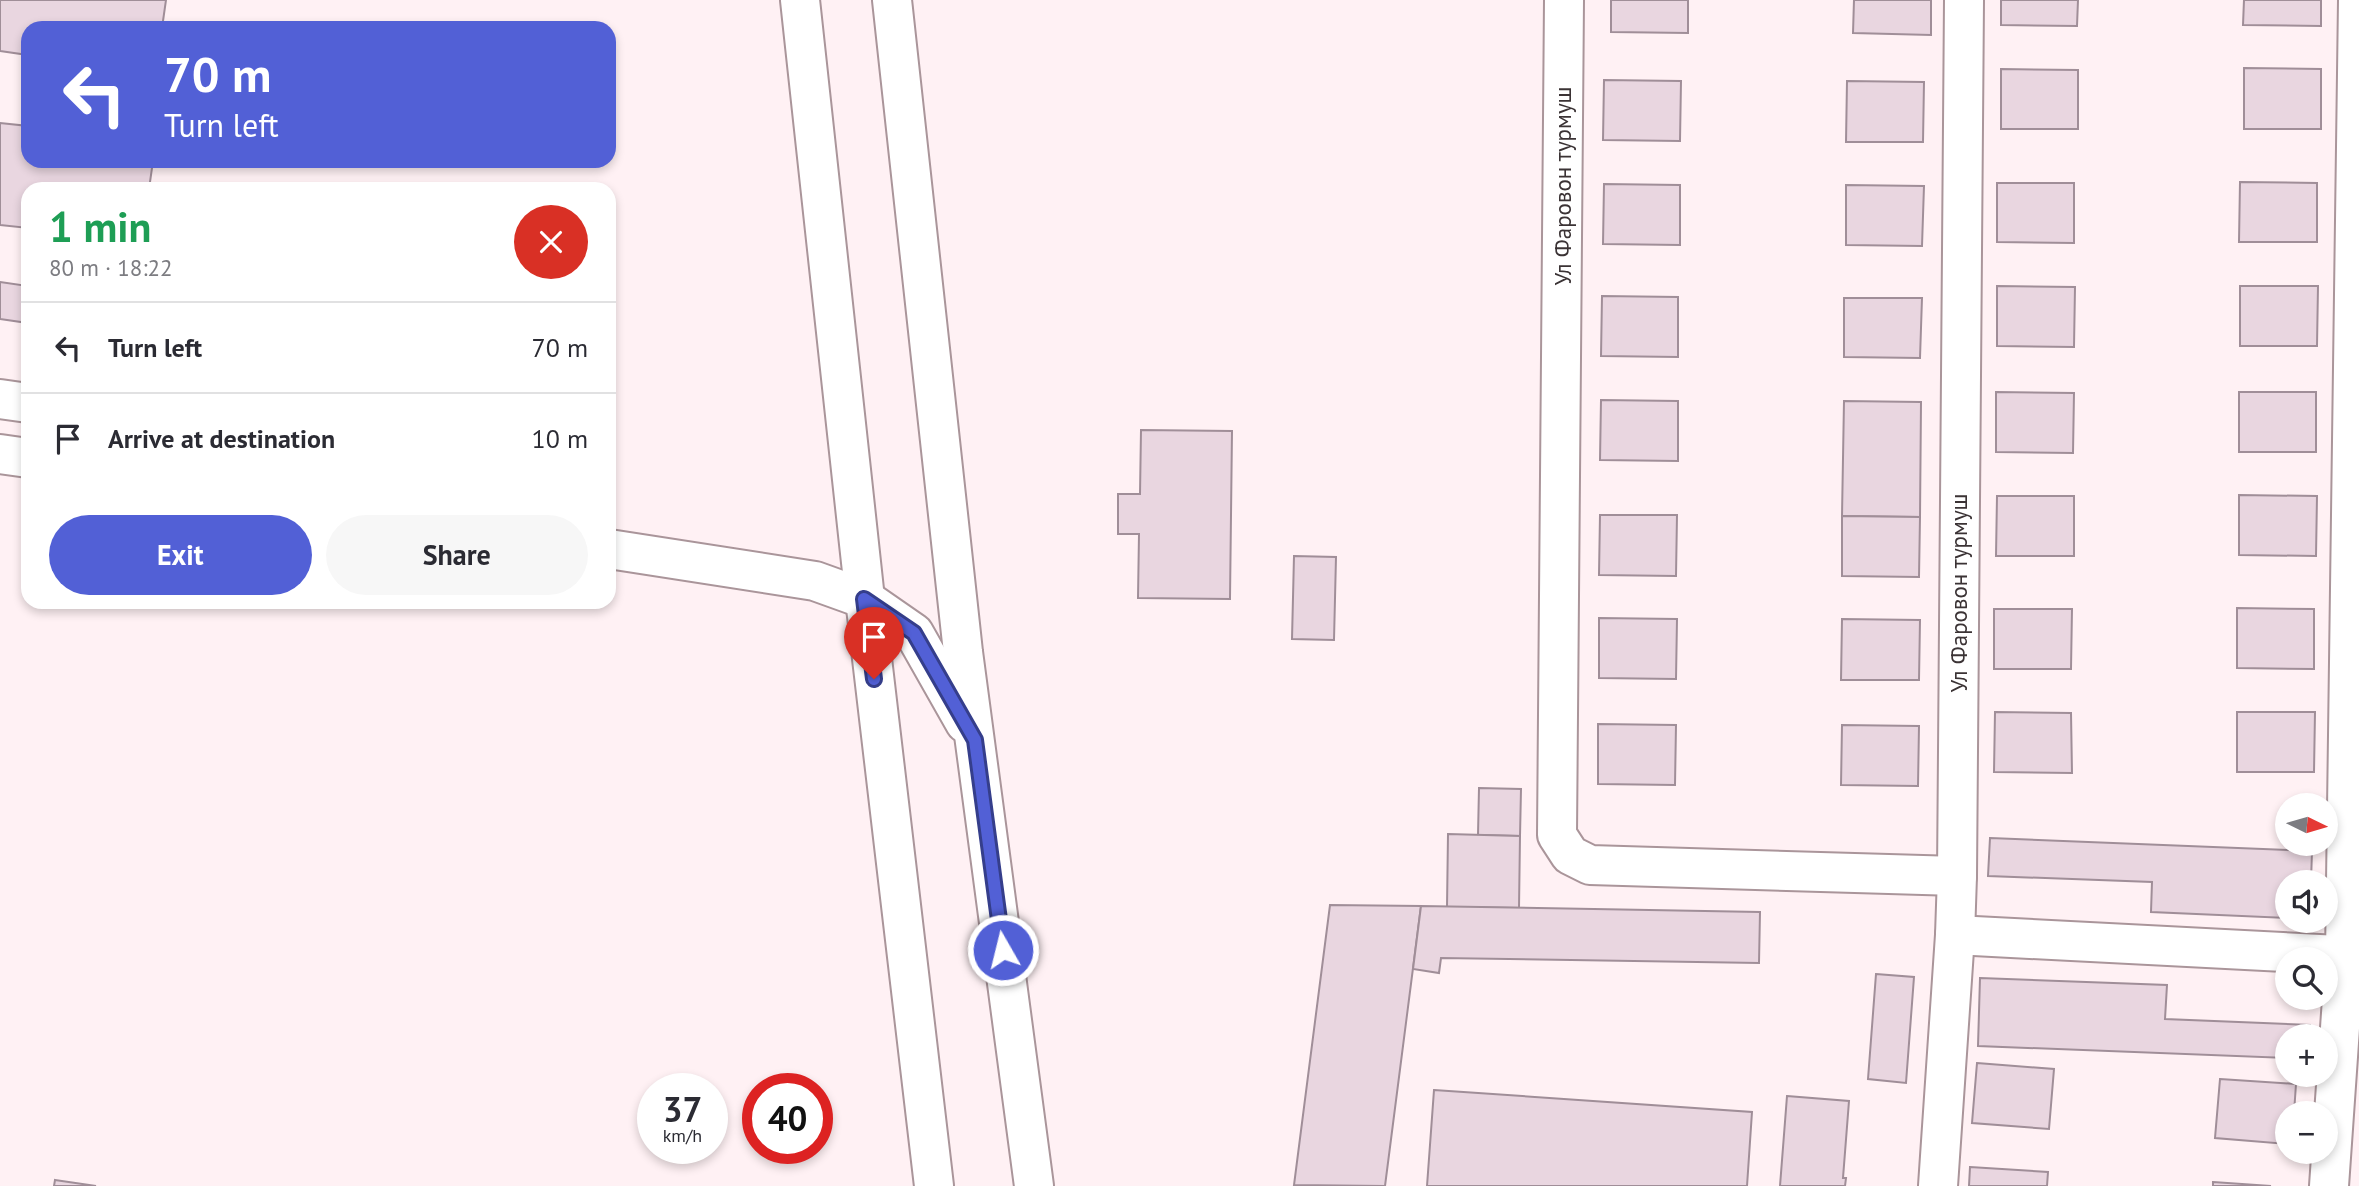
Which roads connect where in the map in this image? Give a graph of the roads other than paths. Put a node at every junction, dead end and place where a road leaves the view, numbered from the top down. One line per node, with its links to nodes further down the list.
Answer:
1 (800, 0): 11 (street)
2 (892, 0): 12 (street)
3 (1564, 0): 13 (street, Ул Фаровон турмуш)
4 (1964, 0): 13 (street, Ул Фаровон турмуш)
5 (2358, 0): 15 (street)
6 (0, 399): 7 (street)
7 (21, 402)
8 (0, 454): 9 (street)
9 (21, 457)
10 (616, 550): 11 (street)
11 (864, 599): 12 (street); 16 (street)
12 (975, 740): 17 (street)
13 (1957, 876): 14 (street, Ул Фаровон турмуш)
14 (1955, 935): 15 (street); 18 (street, Ул Фаровон турмуш)
15 (2352, 956): 19 (street)
16 (934, 1186)
17 (1034, 1186)
18 (1938, 1186)
19 (2329, 1186)

